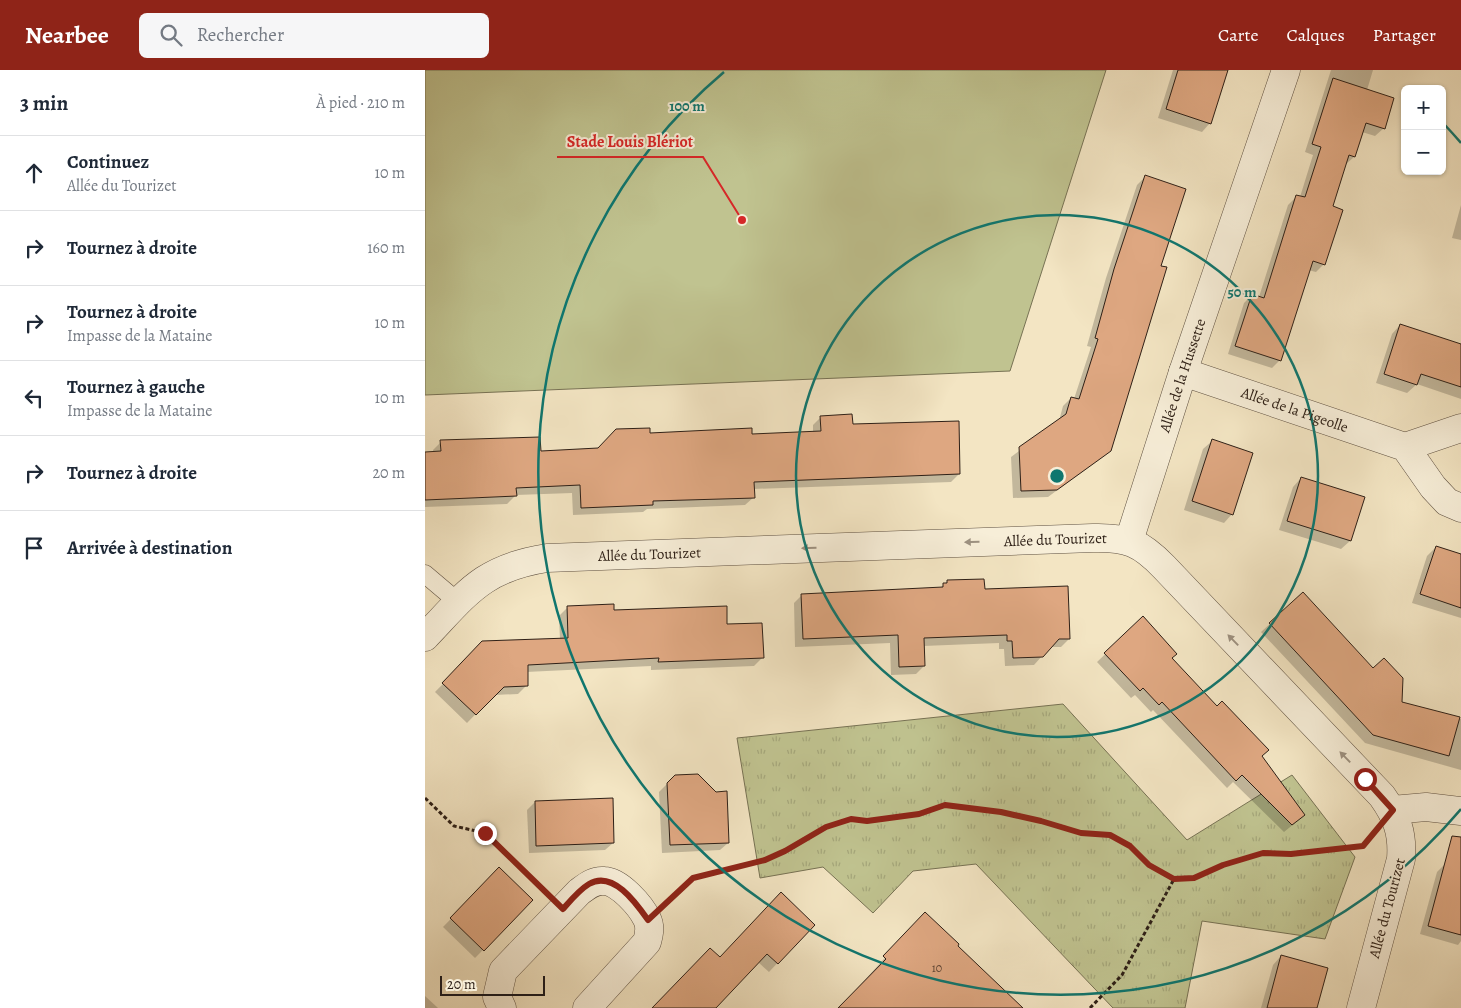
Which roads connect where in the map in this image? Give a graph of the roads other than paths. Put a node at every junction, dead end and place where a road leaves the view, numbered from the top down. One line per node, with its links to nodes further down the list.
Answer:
1 (1285, 70): 2 (street, Allée de la Hussette)
2 (1183, 372): 4 (street, Allée de la Pigeolle); 6 (street, Allée de la Hussette)
3 (1461, 428): 4 (street)
4 (1405, 447): 5 (street)
5 (1461, 508)
6 (1129, 541): 8 (street, Allée du Tourizet, one-way to 8); 10 (street, Allée du Tourizet, one-way to 6)
7 (425, 574): 8 (lane)
8 (458, 602): 9 (street, Allée du Tourizet)
9 (425, 637)
10 (1393, 810): 11 (street); 14 (street, Allée du Tourizet)
11 (1461, 811)
12 (502, 1008): 13 (street)
13 (587, 1008)
14 (1361, 1008)

